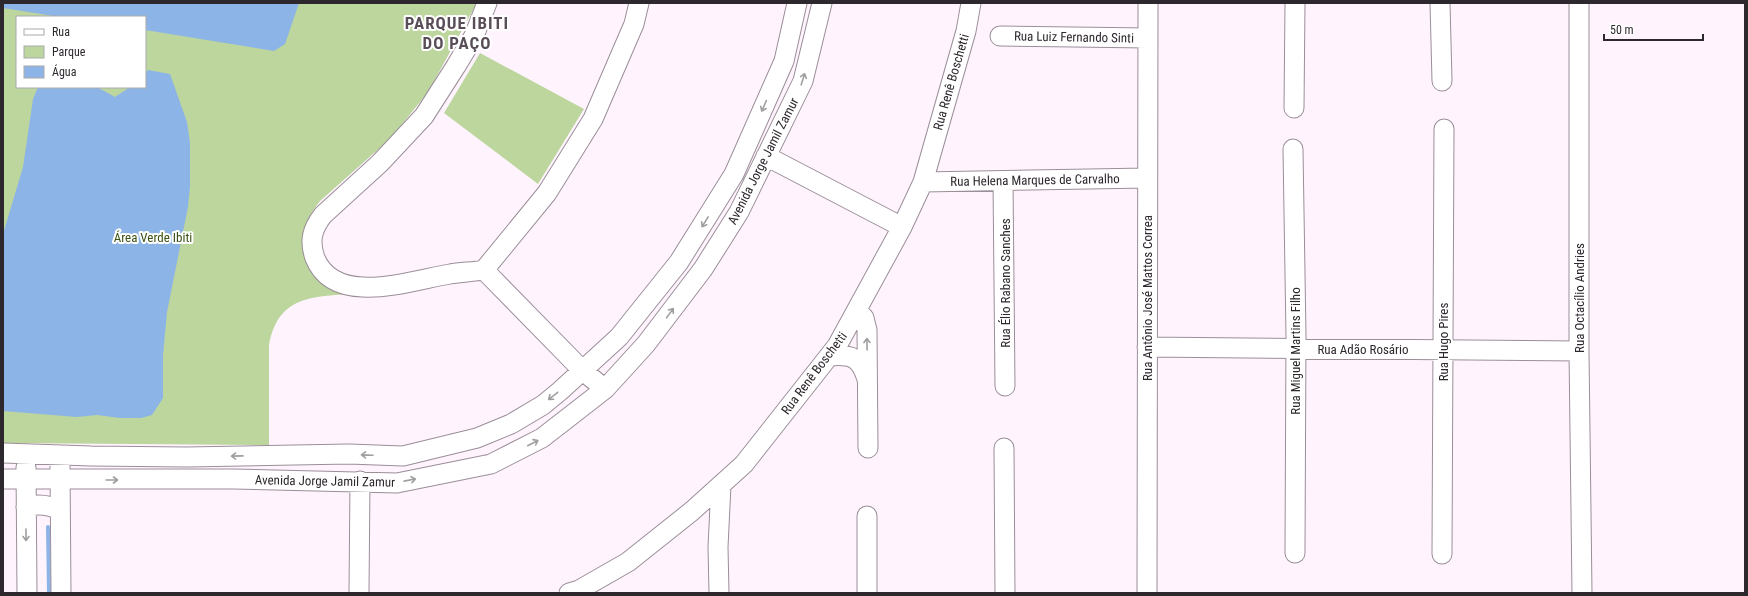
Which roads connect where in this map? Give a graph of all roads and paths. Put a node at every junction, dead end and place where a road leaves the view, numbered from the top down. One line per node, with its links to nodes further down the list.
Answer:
1 (487, 3): 21 (street)
2 (639, 3): 21 (street)
3 (796, 3): 23 (street, Avenida Jorge Jamil Zamur, one-way to 23)
4 (822, 3): 16 (street, Avenida Jorge Jamil Zamur, one-way to 4)
5 (971, 3): 19 (street, Rua Renê Boschetti)
6 (1148, 3): 11 (street, Rua Antônio José Mattos Correa)
7 (1295, 3): 13 (street)
8 (1440, 3): 12 (street)
9 (1578, 3): 29 (street, Rua Octacílio Andries)
10 (1000, 36): 11 (street, Rua Luiz Fernando Sinti)
11 (1148, 38): 17 (street, Rua Antônio José Mattos Correa)
12 (1442, 81)
13 (1294, 108)
14 (1444, 129): 28 (street, Rua Hugo Pires)
15 (1293, 149): 27 (street, Rua Miguel Martins Filho)
16 (766, 156): 20 (street); 24 (street, Avenida Jorge Jamil Zamur, one-way to 16)
17 (1147, 178): 18 (street, Rua Helena Marques de Carvalho); 26 (street, Rua Antônio José Mattos Correa)
18 (1003, 181): 19 (street, Rua Helena Marques de Carvalho); 34 (street, Rua Élio Rabano Sanches)
19 (923, 182): 20 (street, Rua Renê Boschetti)
20 (902, 227): 22 (street, Rua Renê Boschetti)
21 (484, 270): 32 (street)
22 (857, 310): 30 (street, Rua Renê Boschetti); 33 (street, one-way to 22)
23 (627, 327): 24 (street); 25 (street, Avenida Jorge Jamil Zamur)
24 (646, 344): 31 (street, Avenida Jorge Jamil Zamur)
25 (609, 346): 31 (street); 32 (street, Avenida Jorge Jamil Zamur)
26 (1147, 347): 27 (street, Rua Adão Rosário); 62 (street, Rua Antônio José Mattos Correa)
27 (1296, 348): 28 (street, Rua Adão Rosário); 53 (street, Rua Miguel Martins Filho)
28 (1443, 349): 29 (street, Rua Adão Rosário); 54 (street, Rua Hugo Pires)
29 (1579, 351): 63 (street, Rua Octacílio Andries)
30 (829, 356): 33 (street); 47 (street, Rua Renê Boschetti)
31 (628, 364): 35 (street, Avenida Jorge Jamil Zamur)
32 (583, 371): 35 (street); 41 (street, Avenida Jorge Jamil Zamur, one-way to 41)
33 (868, 380): 36 (street)
34 (1005, 386)
35 (605, 388): 46 (street, Avenida Jorge Jamil Zamur, one-way to 35)
36 (868, 448)
37 (1004, 448): 61 (street)
38 (3, 452): 39 (street, Avenida Jorge Jamil Zamur)
39 (26, 454): 40 (street, Avenida Jorge Jamil Zamur); 43 (street)
40 (61, 456): 41 (street, Avenida Jorge Jamil Zamur); 44 (street)
41 (187, 457): 45 (street, Avenida Jorge Jamil Zamur)
42 (3, 479): 43 (street, Avenida Jorge Jamil Zamur)
43 (26, 479): 44 (street, Avenida Jorge Jamil Zamur); 48 (street)
44 (60, 479): 45 (street, Avenida Jorge Jamil Zamur); 49 (street)
45 (92, 480): 46 (street, Avenida Jorge Jamil Zamur, one-way to 46)
46 (360, 481): 58 (street)
47 (721, 485): 51 (street, Rua Renê Boschetti); 52 (street)
48 (26, 507): 49 (street); 56 (street, one-way to 56)
49 (60, 510): 57 (street)
50 (868, 516): 60 (street)
51 (686, 517): 52 (street); 55 (street, Rua Renê Boschetti)
52 (718, 547): 59 (street)
53 (1295, 553)
54 (1442, 554)
55 (576, 592)
56 (27, 593)
57 (61, 593)
58 (359, 593)
59 (719, 593)
60 (867, 593)
61 (1004, 593)
62 (1147, 593)
63 (1582, 593)

